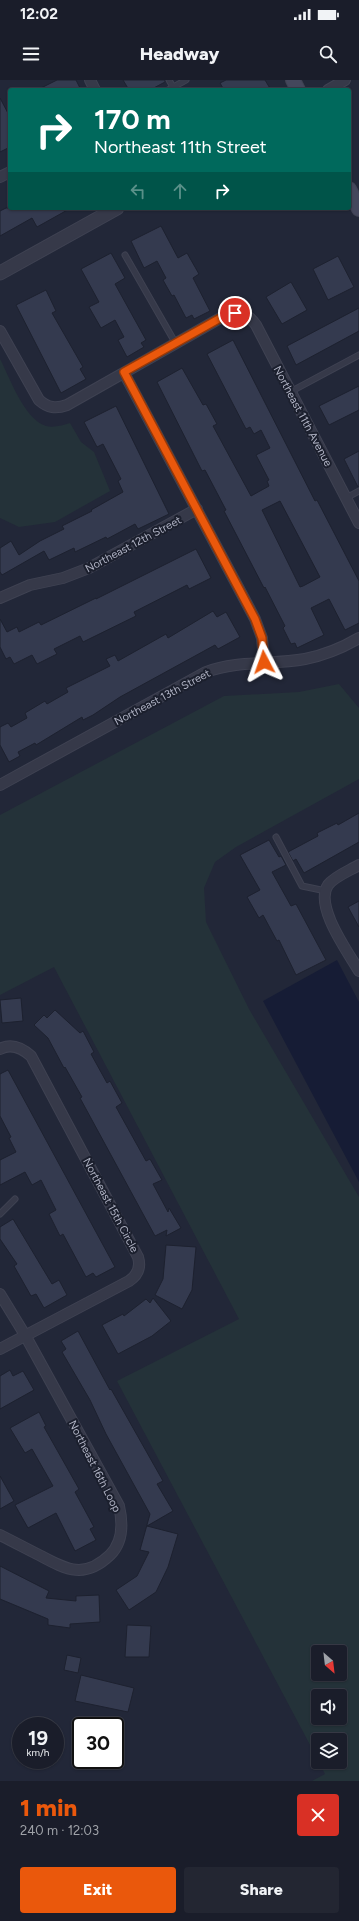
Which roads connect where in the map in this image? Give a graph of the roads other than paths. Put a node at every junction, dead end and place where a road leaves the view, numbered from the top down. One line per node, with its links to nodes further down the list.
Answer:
1 (170, 80): 4 (lane)
2 (186, 80): 4 (lane)
3 (345, 80): 5 (street)
4 (173, 87)
5 (331, 88)
6 (351, 194): 7 (main road)
7 (359, 209)
8 (113, 210): 10 (street)
9 (125, 255): 12 (lane)
10 (0, 273)
11 (0, 331): 14 (street)
12 (176, 344): 14 (street); 15 (street, Northeast 11th Avenue)
13 (359, 355): 15 (lane)
14 (124, 372): 18 (street)
15 (290, 392): 17 (street, Northeast 11th Avenue)
16 (359, 491): 17 (lane)
17 (346, 498): 19 (street, Northeast 11th Avenue)
18 (197, 509): 20 (street, Northeast 12th Street); 22 (street)
19 (359, 523)
20 (0, 598)
21 (359, 638): 22 (street, Northeast 13th Street)
22 (264, 662): 23 (street, Northeast 13th Street)
23 (0, 784)
24 (276, 837): 26 (lane)
25 (359, 865): 26 (street)
26 (326, 890): 27 (street)
27 (359, 972)
28 (0, 1049): 32 (street, Northeast 15th Circle)
29 (15, 1199): 30 (lane)
30 (0, 1214)
31 (0, 1294): 32 (street, Northeast 16th Loop)
32 (25, 1335): 33 (street, Northeast 15th Circle); 34 (street, Northeast 16th Loop)
33 (0, 1349)
34 (0, 1535)

